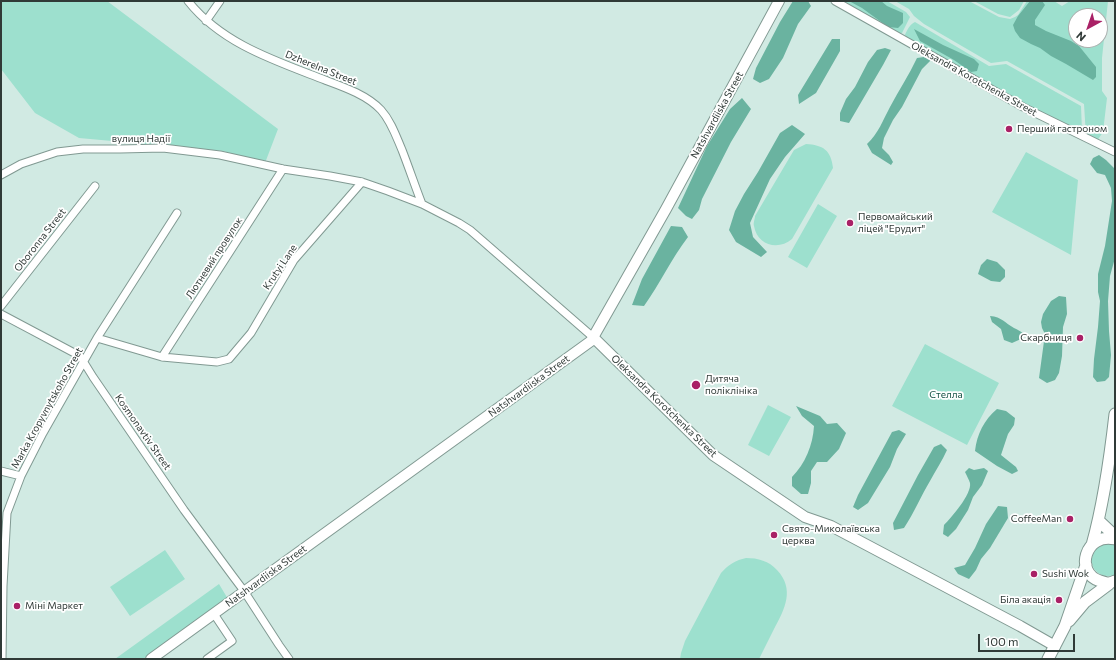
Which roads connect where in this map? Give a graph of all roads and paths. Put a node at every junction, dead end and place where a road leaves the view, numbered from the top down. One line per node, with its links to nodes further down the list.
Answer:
1 (188, 1): 5 (street, Dzherelna Street)
2 (220, 1): 5 (street)
3 (779, 1): 16 (street, Natshvardiiska Street)
4 (835, 1): 6 (street, Oleksandra Korotchenka Street)
5 (206, 21): 11 (street, Dzherelna Street)
6 (1115, 152)
7 (283, 169): 8 (street, вулиця Надії); 9 (street, Oleksandra Korotchenka Street); 17 (street, Лютневий провулок)
8 (1, 175)
9 (362, 182): 11 (street, Oleksandra Korotchenka Street); 17 (street, Krutyi Lane)
10 (95, 186): 13 (street, Oboronna Street)
11 (422, 204): 16 (street, Oleksandra Korotchenka Street)
12 (176, 213): 15 (street, Marka Kropyvnytskoho Street)
13 (1, 306)
14 (1, 314): 18 (street, Kosmonavtiv Street)
15 (97, 338): 17 (street); 18 (street, Marka Kropyvnytskoho Street)
16 (594, 338): 29 (street, Natshvardiiska Street); 32 (street, Oleksandra Korotchenka Street)
17 (162, 357)
18 (84, 362): 21 (street, Marka Kropyvnytskoho Street); 29 (street, Kosmonavtiv Street)
19 (1115, 414): 22 (main road)
20 (1, 471): 21 (street)
21 (21, 476): 28 (street, Marka Kropyvnytskoho Street)
22 (1099, 520): 23 (main road); 25 (main road)
23 (1115, 536)
24 (1115, 539): 25 (main road)
25 (1092, 545): 26 (main road)
26 (1086, 565): 27 (main road); 31 (main road)
27 (1112, 582): 31 (main road)
28 (2, 586): 33 (street, Marka Kropyvnytskoho Street)
29 (244, 591): 30 (street, Natshvardiiska Street); 36 (street, Kosmonavtiv Street)
30 (214, 614): 34 (street, Natshvardiiska Street); 35 (street)
31 (1065, 626): 32 (main road)
32 (1055, 646): 37 (main road)
33 (2, 659)
34 (151, 659)
35 (207, 659)
36 (289, 659)
37 (1048, 659)

